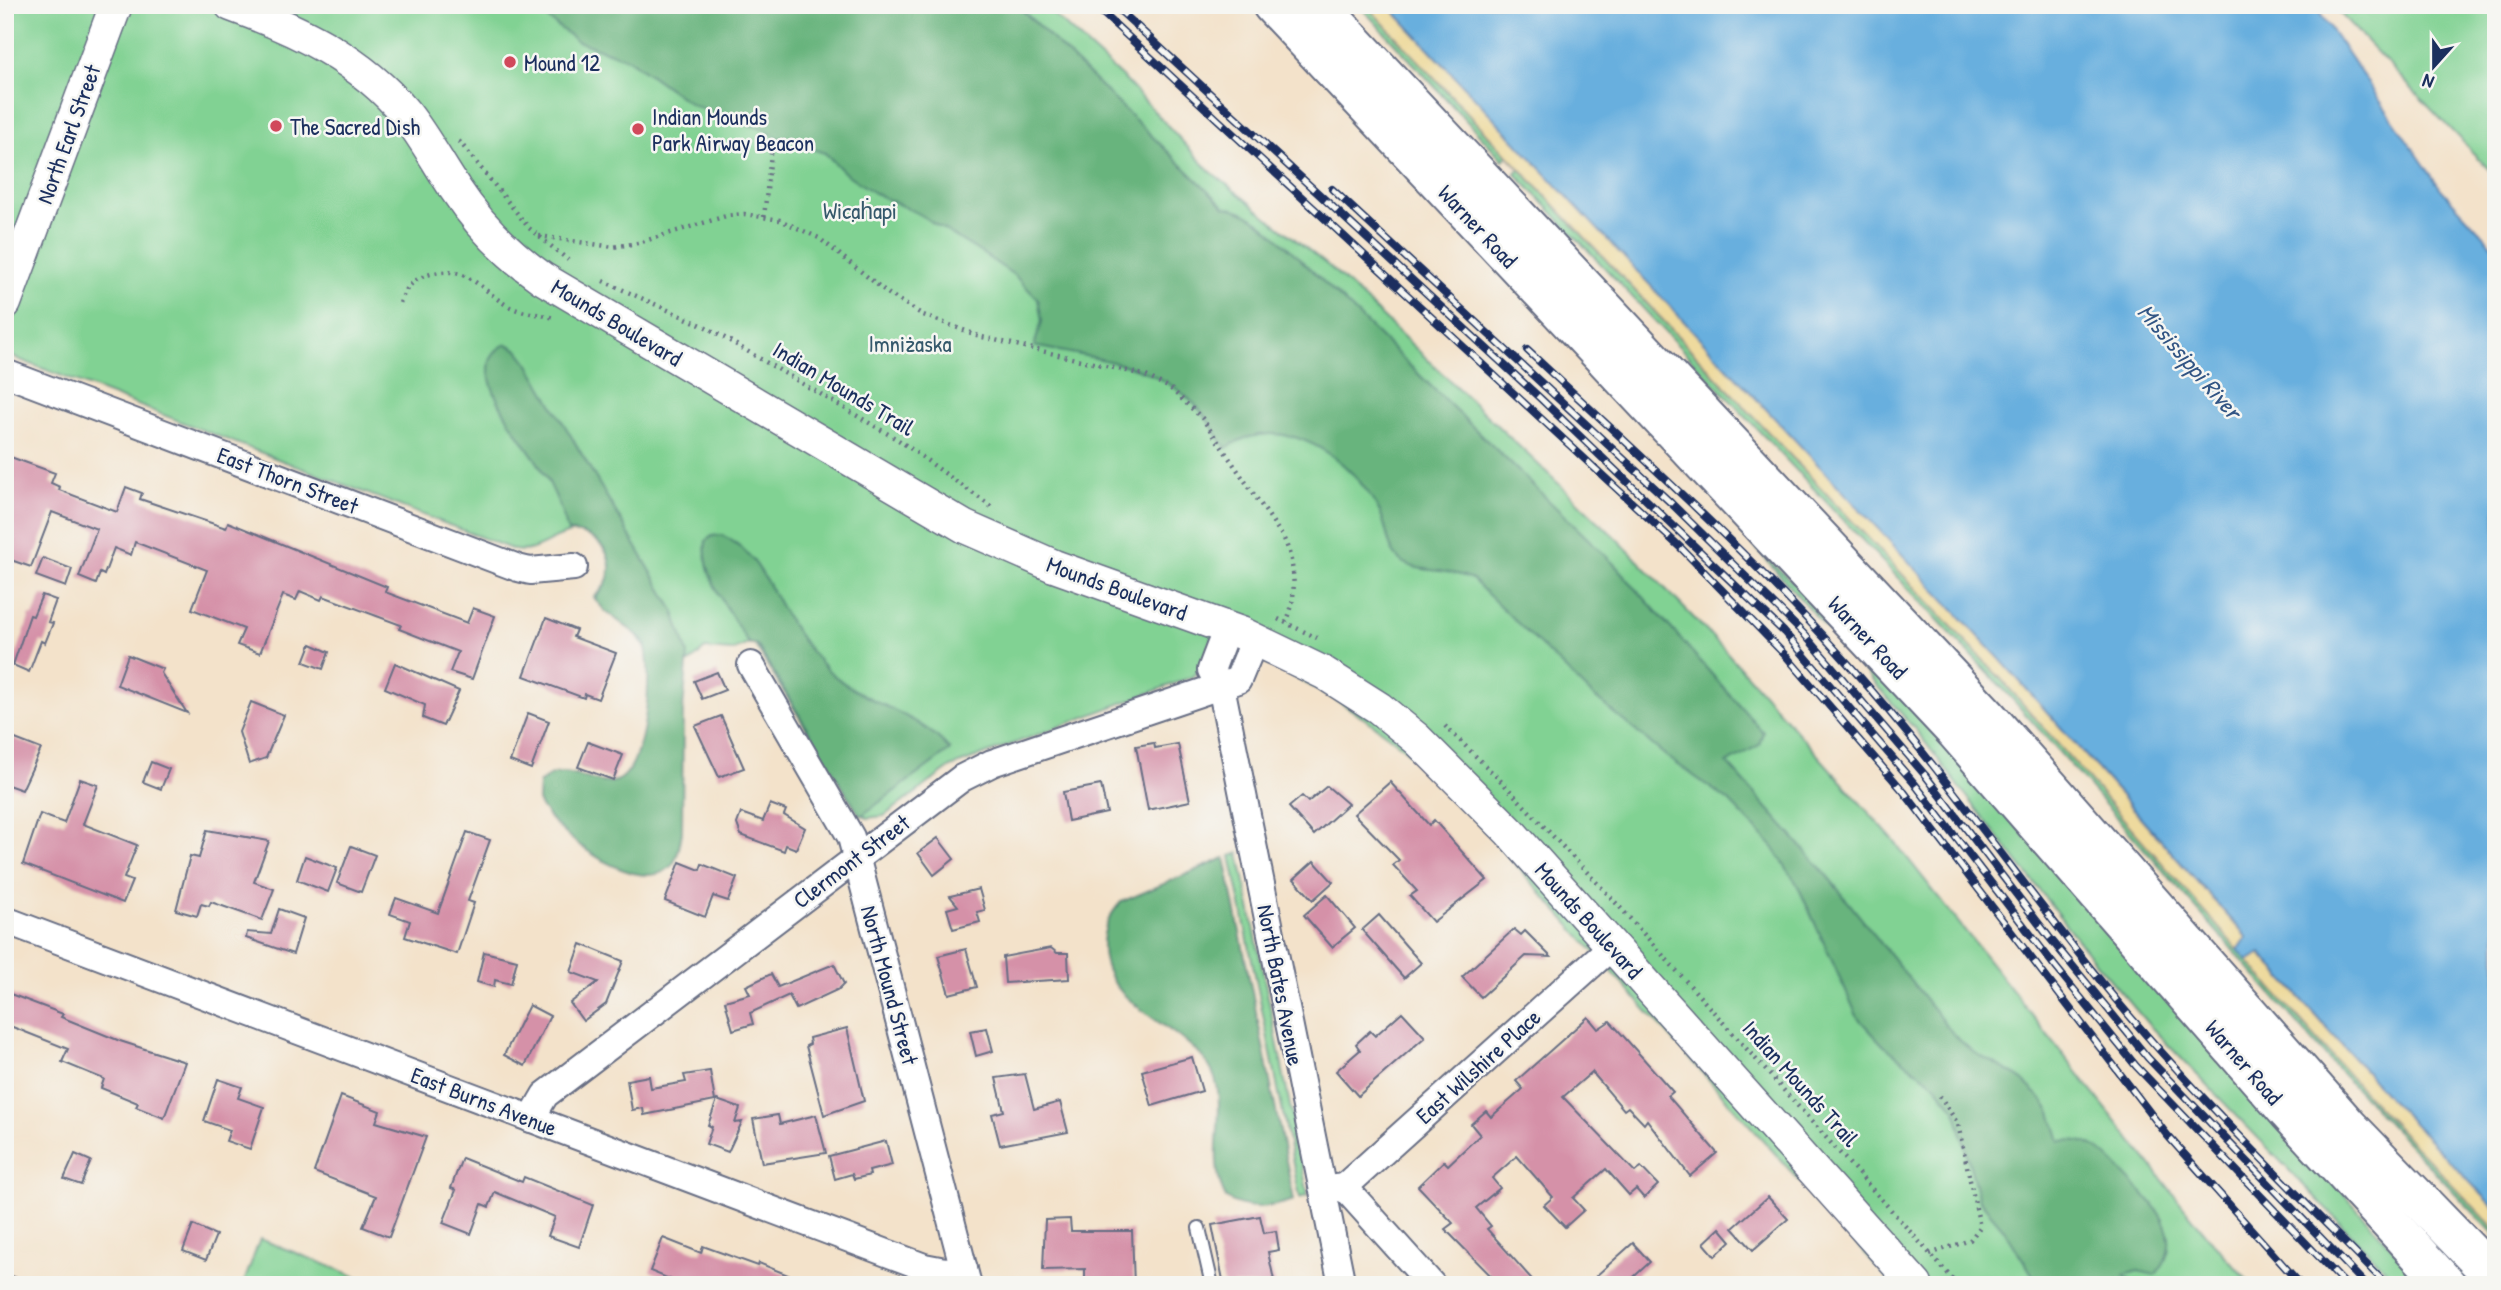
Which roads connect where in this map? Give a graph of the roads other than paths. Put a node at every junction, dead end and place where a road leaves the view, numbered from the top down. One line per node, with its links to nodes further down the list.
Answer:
1 (116, 5): 7 (street, North Earl Street)
2 (231, 5): 10 (street, Mounds Boulevard)
3 (1266, 5): 6 (highway)
4 (1272, 5): 6 (highway, Warner Road)
5 (1318, 5): 20 (highway, Warner Road)
6 (1303, 40): 27 (highway, Warner Road)
7 (5, 303)
8 (5, 373): 9 (street, East Thorn Street)
9 (574, 567)
10 (1241, 633): 12 (street, Clermont Street); 15 (street, Mounds Boulevard)
11 (751, 665): 13 (street, North Mound Street)
12 (1220, 685): 13 (street, Clermont Street); 17 (street, North Bates Avenue)
13 (857, 856): 16 (street, Clermont Street); 19 (street, North Mound Street)
14 (5, 920): 16 (street, East Burns Avenue)
15 (1612, 946): 17 (street, East Wilshire Place); 26 (street, Mounds Boulevard)
16 (531, 1119): 19 (street, East Burns Avenue)
17 (1334, 1188): 24 (street, North Bates Avenue); 25 (street)
18 (1199, 1228): 23 (lane)
19 (966, 1277)
20 (2496, 1279)
21 (5, 1280): 22 (lane)
22 (16, 1285)
23 (1212, 1285)
24 (1342, 1285)
25 (1432, 1285)
26 (1916, 1285)
27 (2447, 1285)

